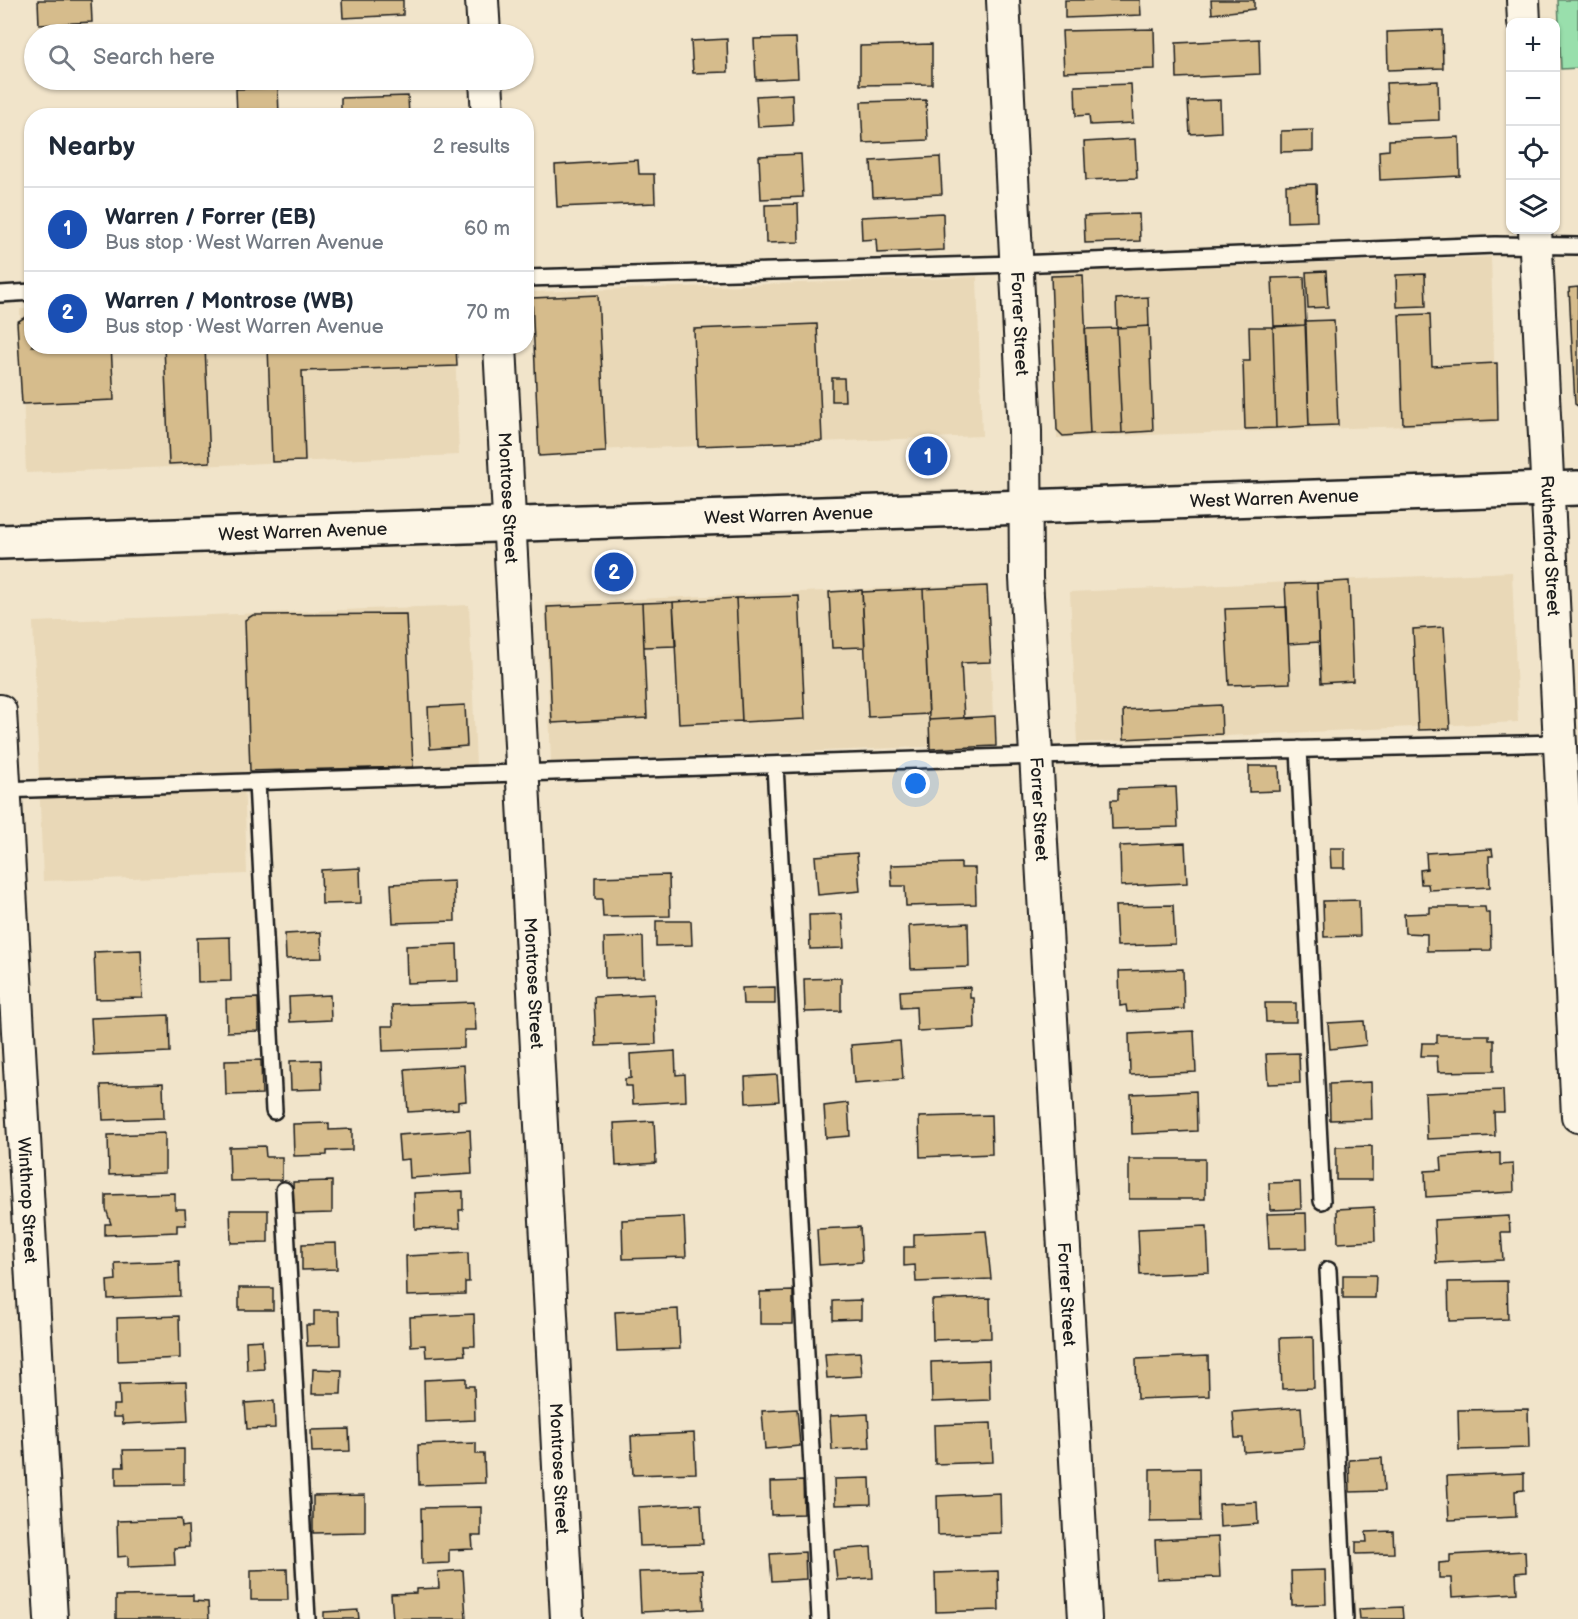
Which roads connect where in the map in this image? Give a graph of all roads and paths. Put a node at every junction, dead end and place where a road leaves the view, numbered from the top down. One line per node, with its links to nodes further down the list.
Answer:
1 (482, 0): 5 (street)
2 (1003, 0): 10 (street, Forrer Street)
3 (1523, 0): 4 (street)
4 (1524, 18)
5 (483, 24)
6 (487, 90): 7 (street)
7 (488, 108)
8 (1535, 238): 9 (lane); 10 (lane); 15 (street, Rutherford Street)
9 (1578, 246)
10 (1016, 264): 11 (lane); 16 (street, Forrer Street)
11 (534, 278)
12 (24, 292): 13 (lane)
13 (0, 294)
14 (500, 354): 17 (street, Montrose Street)
15 (1563, 488): 16 (main road, West Warren Avenue); 20 (street, Rutherford Street)
16 (1024, 508): 17 (main road, West Warren Avenue); 23 (street, Forrer Street)
17 (509, 525): 18 (main road, West Warren Avenue); 25 (street, Montrose Street)
18 (0, 542)
19 (0, 711): 27 (street, Winthrop Street)
20 (1568, 712): 21 (street, Rutherford Street)
21 (1559, 743): 22 (lane); 29 (street, Rutherford Street)
22 (1299, 749): 23 (lane); 31 (lane)
23 (1037, 757): 24 (lane); 37 (street, Forrer Street)
24 (775, 765): 25 (lane); 36 (lane)
25 (522, 773): 26 (lane); 35 (street, Montrose Street)
26 (257, 782): 27 (lane); 28 (lane)
27 (3, 790): 33 (street, Winthrop Street)
28 (274, 1111)
29 (1578, 1116)
30 (284, 1190): 34 (lane)
31 (1322, 1202)
32 (1328, 1270): 38 (lane)
33 (51, 1619)
34 (307, 1619)
35 (567, 1619)
36 (820, 1619)
37 (1085, 1619)
38 (1344, 1619)

